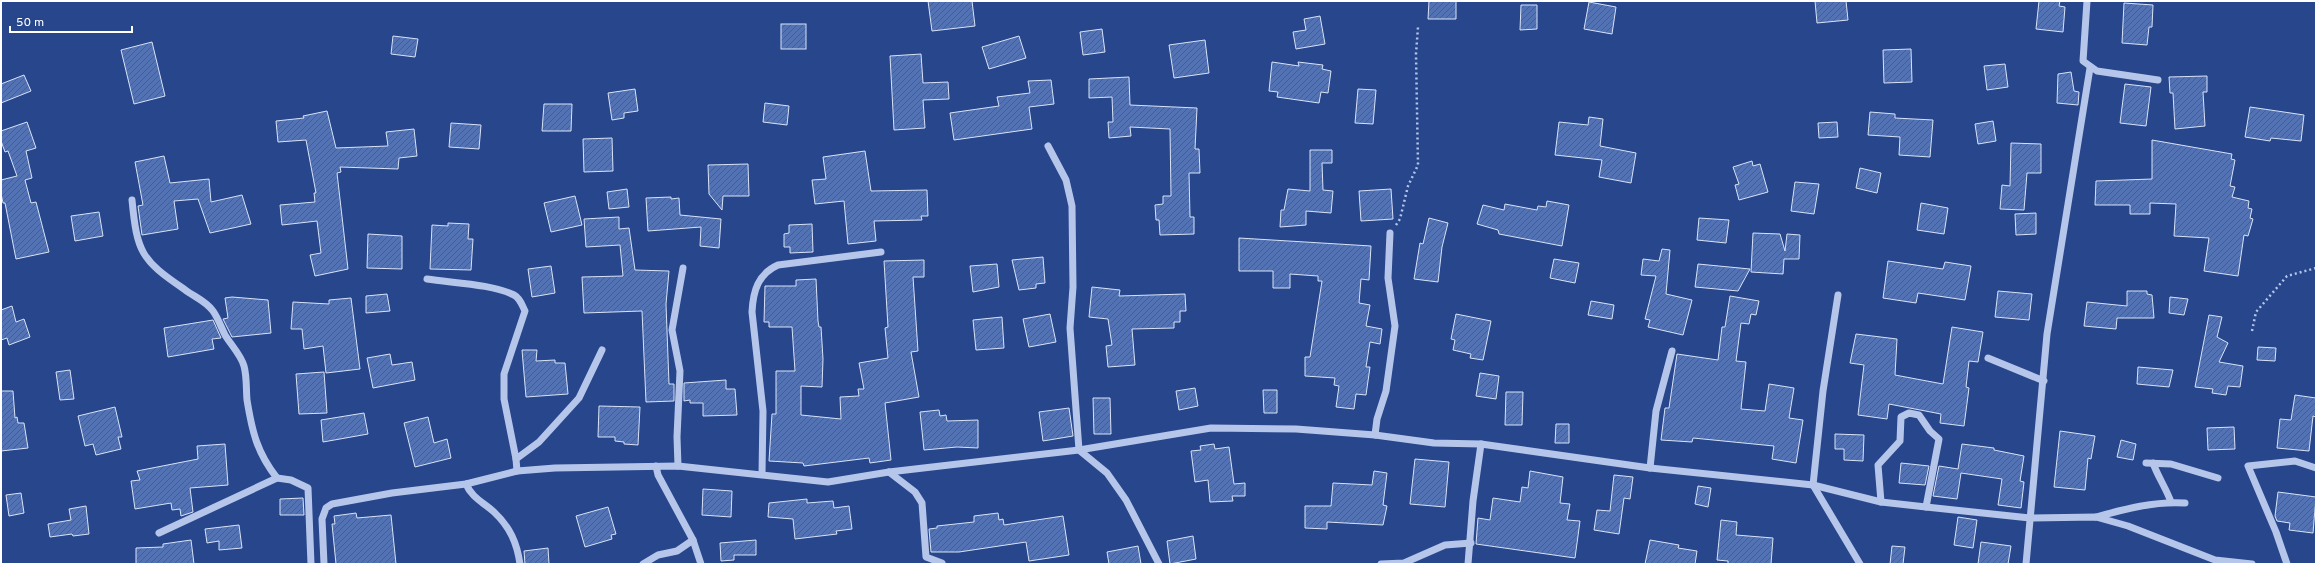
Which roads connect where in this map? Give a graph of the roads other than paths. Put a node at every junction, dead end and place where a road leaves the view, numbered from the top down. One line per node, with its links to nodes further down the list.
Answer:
1 (2087, 1): 2 (street)
2 (2090, 68): 3 (street); 14 (street)
3 (2158, 80)
4 (1048, 146): 17 (street)
5 (132, 200): 26 (street)
6 (1390, 233): 15 (street)
7 (881, 252): 25 (street)
8 (683, 268): 20 (street)
9 (427, 279): 18 (street)
10 (1838, 295): 29 (street)
11 (602, 350): 18 (street)
12 (1672, 350): 21 (street)
13 (1988, 358): 14 (street)
14 (2044, 381): 35 (street)
15 (1375, 435): 16 (street); 17 (street)
16 (1481, 444): 21 (street); 38 (street)
17 (1079, 450): 24 (street); 46 (street)
18 (516, 459): 23 (street)
19 (656, 466): 20 (street); 23 (street); 37 (street)
20 (678, 466): 25 (street)
21 (1650, 468): 29 (street)
22 (2316, 468): 52 (street)
23 (517, 471): 28 (street)
24 (890, 472): 25 (street); 40 (street)
25 (762, 474)
26 (277, 478): 36 (street); 41 (street)
27 (2218, 478): 31 (street)
28 (466, 484): 42 (street); 43 (street)
29 (1813, 485): 30 (street); 49 (street)
30 (1881, 502): 33 (street); 33 (street)
31 (2171, 502): 32 (street); 34 (street)
32 (2185, 503)
33 (1926, 507): 35 (street)
34 (2096, 517): 35 (street); 39 (street)
35 (2030, 518): 50 (street)
36 (159, 533)
37 (693, 540): 44 (street); 45 (street)
38 (1471, 543): 47 (street); 48 (street)
39 (2214, 562): 51 (street)
40 (942, 563)
41 (311, 564)
42 (324, 564)
43 (520, 564)
44 (643, 564)
45 (701, 564)
46 (1159, 564)
47 (1381, 564)
48 (1468, 564)
49 (1860, 564)
50 (2026, 564)
51 (2252, 564)
52 (2287, 564)

